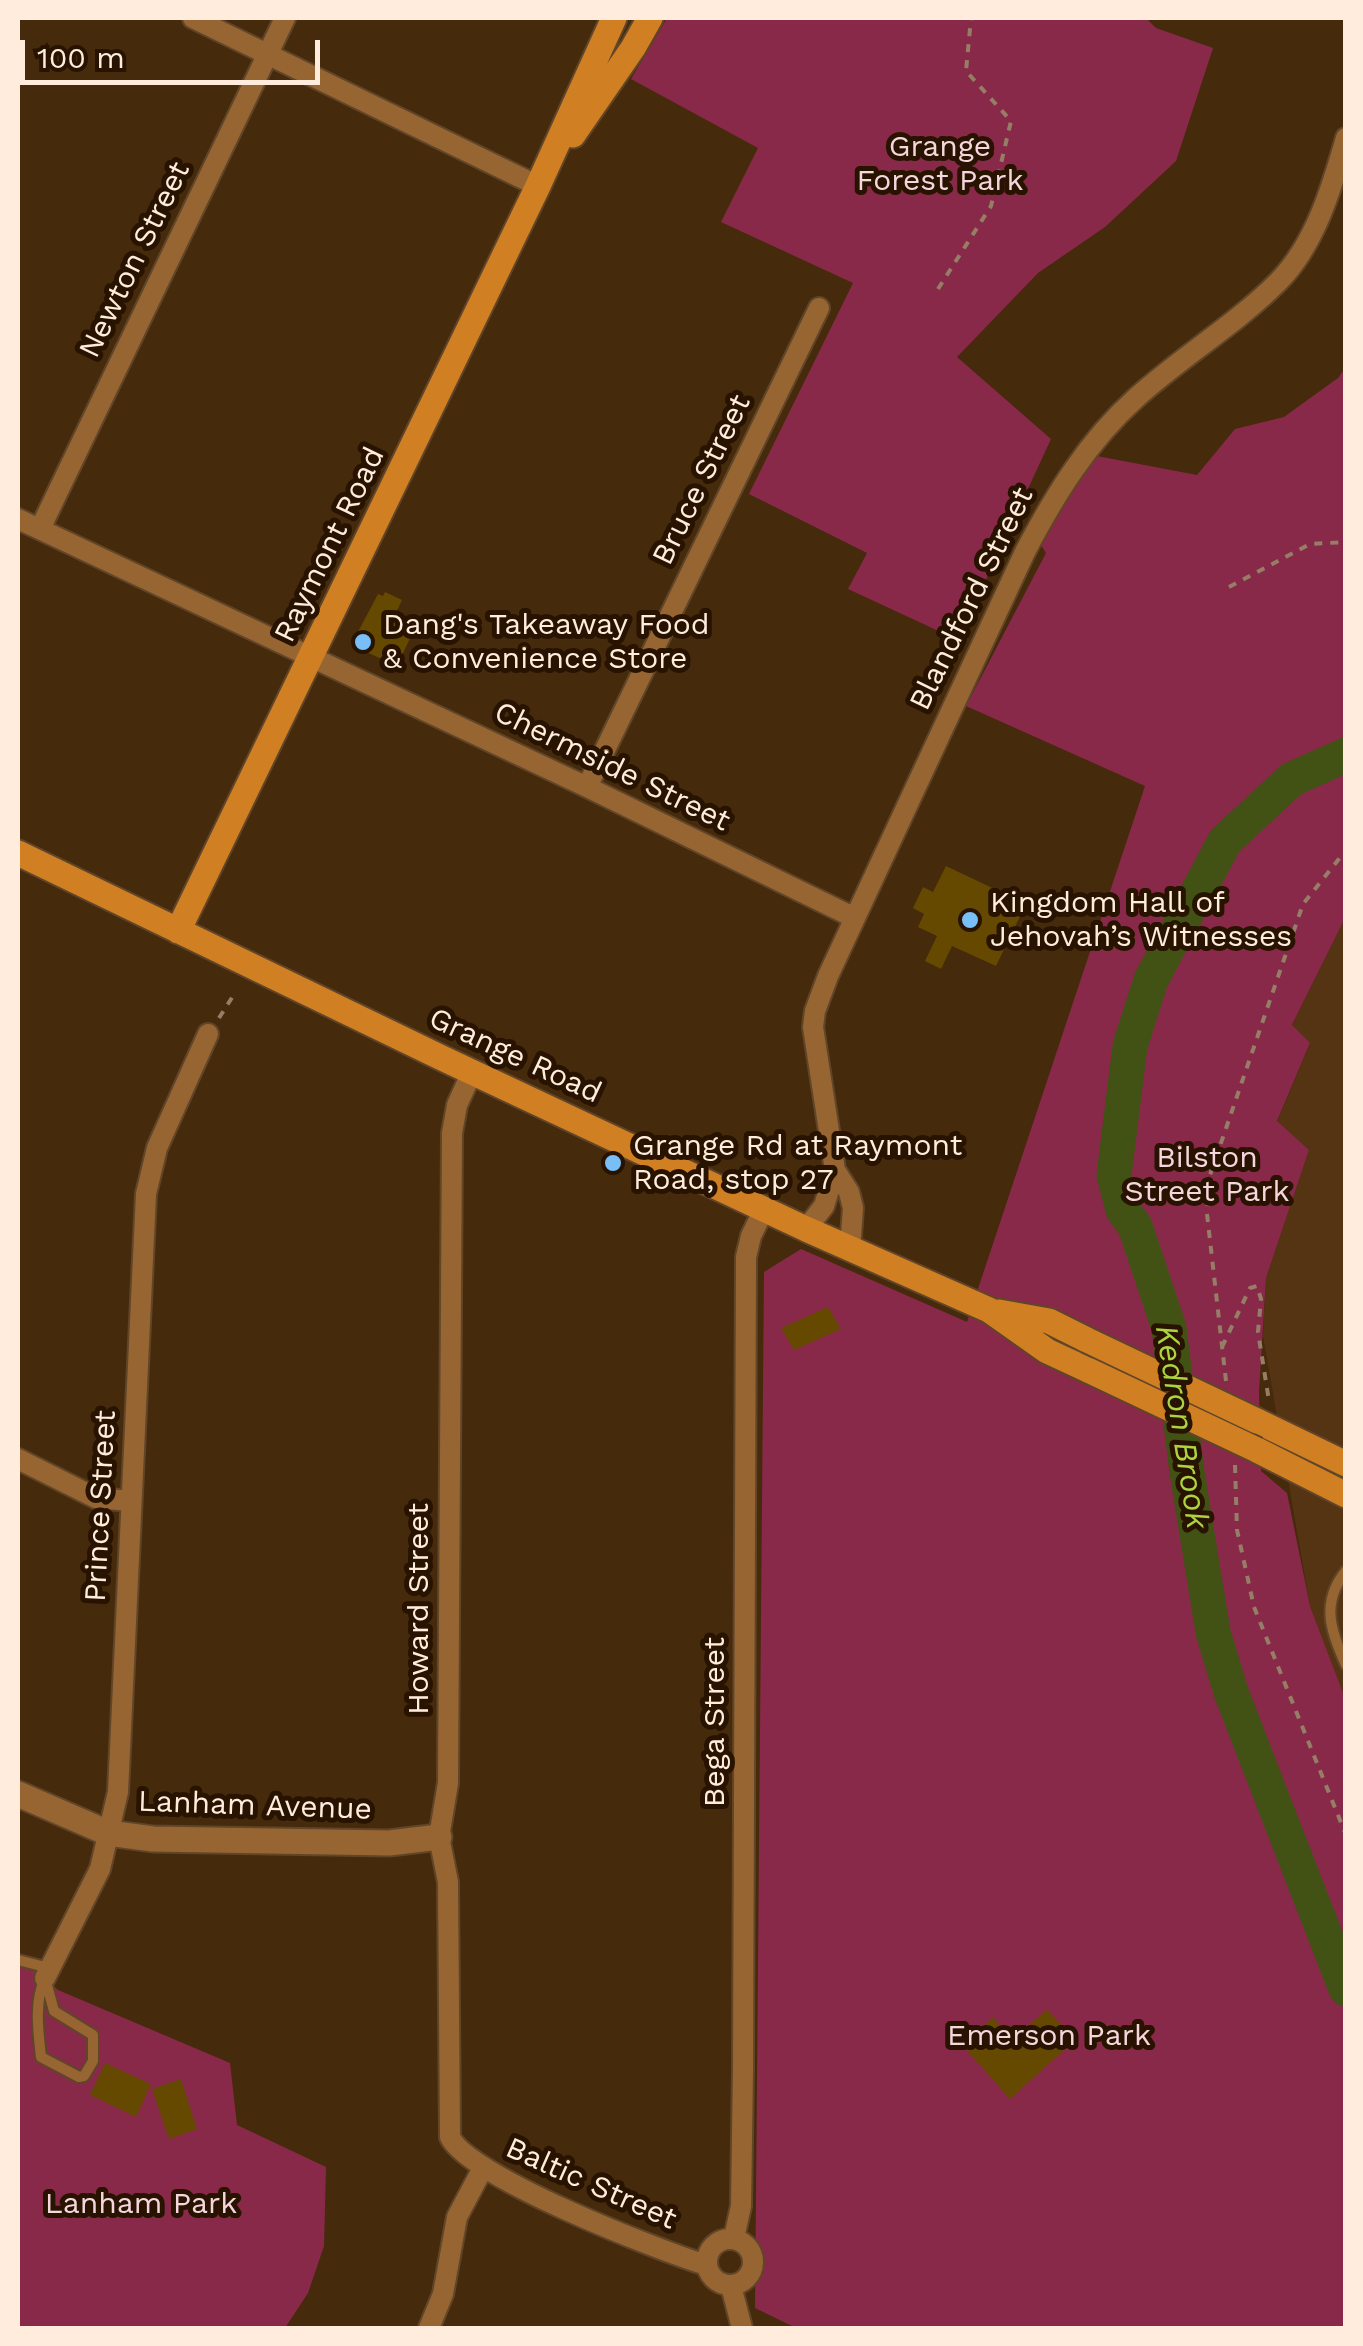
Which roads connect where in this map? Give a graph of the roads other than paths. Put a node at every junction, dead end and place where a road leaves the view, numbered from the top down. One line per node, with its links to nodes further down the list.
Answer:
1 (193, 18): 5 (street)
2 (284, 18): 5 (street, Newton Street)
3 (614, 18): 7 (main road, Raymont Road)
4 (650, 18): 7 (main road, Raymont Road)
5 (268, 53): 7 (street); 10 (street, Newton Street)
6 (1346, 138): 14 (street, Blandford Street)
7 (538, 186): 11 (main road, Raymont Road)
8 (818, 308): 12 (street, Bruce Street)
9 (18, 519): 10 (street, Chermside Street)
10 (40, 529): 11 (street, Chermside Street)
11 (312, 658): 12 (street, Chermside Street); 15 (main road, Raymont Road)
12 (587, 787): 14 (street, Chermside Street)
13 (18, 853): 15 (main road, Grange Road)
14 (855, 918): 18 (street, Blandford Street)
15 (178, 930): 17 (main road, Grange Road)
16 (208, 1034): 26 (street, Prince Street)
17 (472, 1072): 19 (main road, Grange Road); 31 (street, Howard Street)
18 (834, 1170): 20 (street, Blandford Street); 21 (street, Blandford Street)
19 (764, 1209): 20 (main road, Grange Road); 36 (street, Bega Street)
20 (806, 1229): 21 (main road, Grange Road)
21 (850, 1249): 22 (main road, Grange Road)
22 (989, 1310): 24 (main road, Grange Road, bridge); 25 (main road, Grange Road, bridge)
23 (18, 1459): 26 (street)
24 (1346, 1464)
25 (1346, 1495)
26 (131, 1501): 30 (street, Prince Street)
27 (1346, 1572): 28 (lane)
28 (1346, 1665)
29 (18, 1794): 30 (street, Lanham Avenue)
30 (108, 1833): 31 (street, Lanham Avenue); 33 (street, Prince Street)
31 (439, 1837): 34 (street, Howard Street)
32 (18, 1960): 33 (lane)
33 (47, 1973): 33 (lane)
34 (456, 2148): 35 (street, Baltic Street)
35 (483, 2168): 37 (street, Baltic Street); 39 (street)
36 (734, 2238): 37 (street); 38 (street)
37 (706, 2265): 38 (street)
38 (731, 2286): 40 (street)
39 (428, 2328)
40 (742, 2328)

